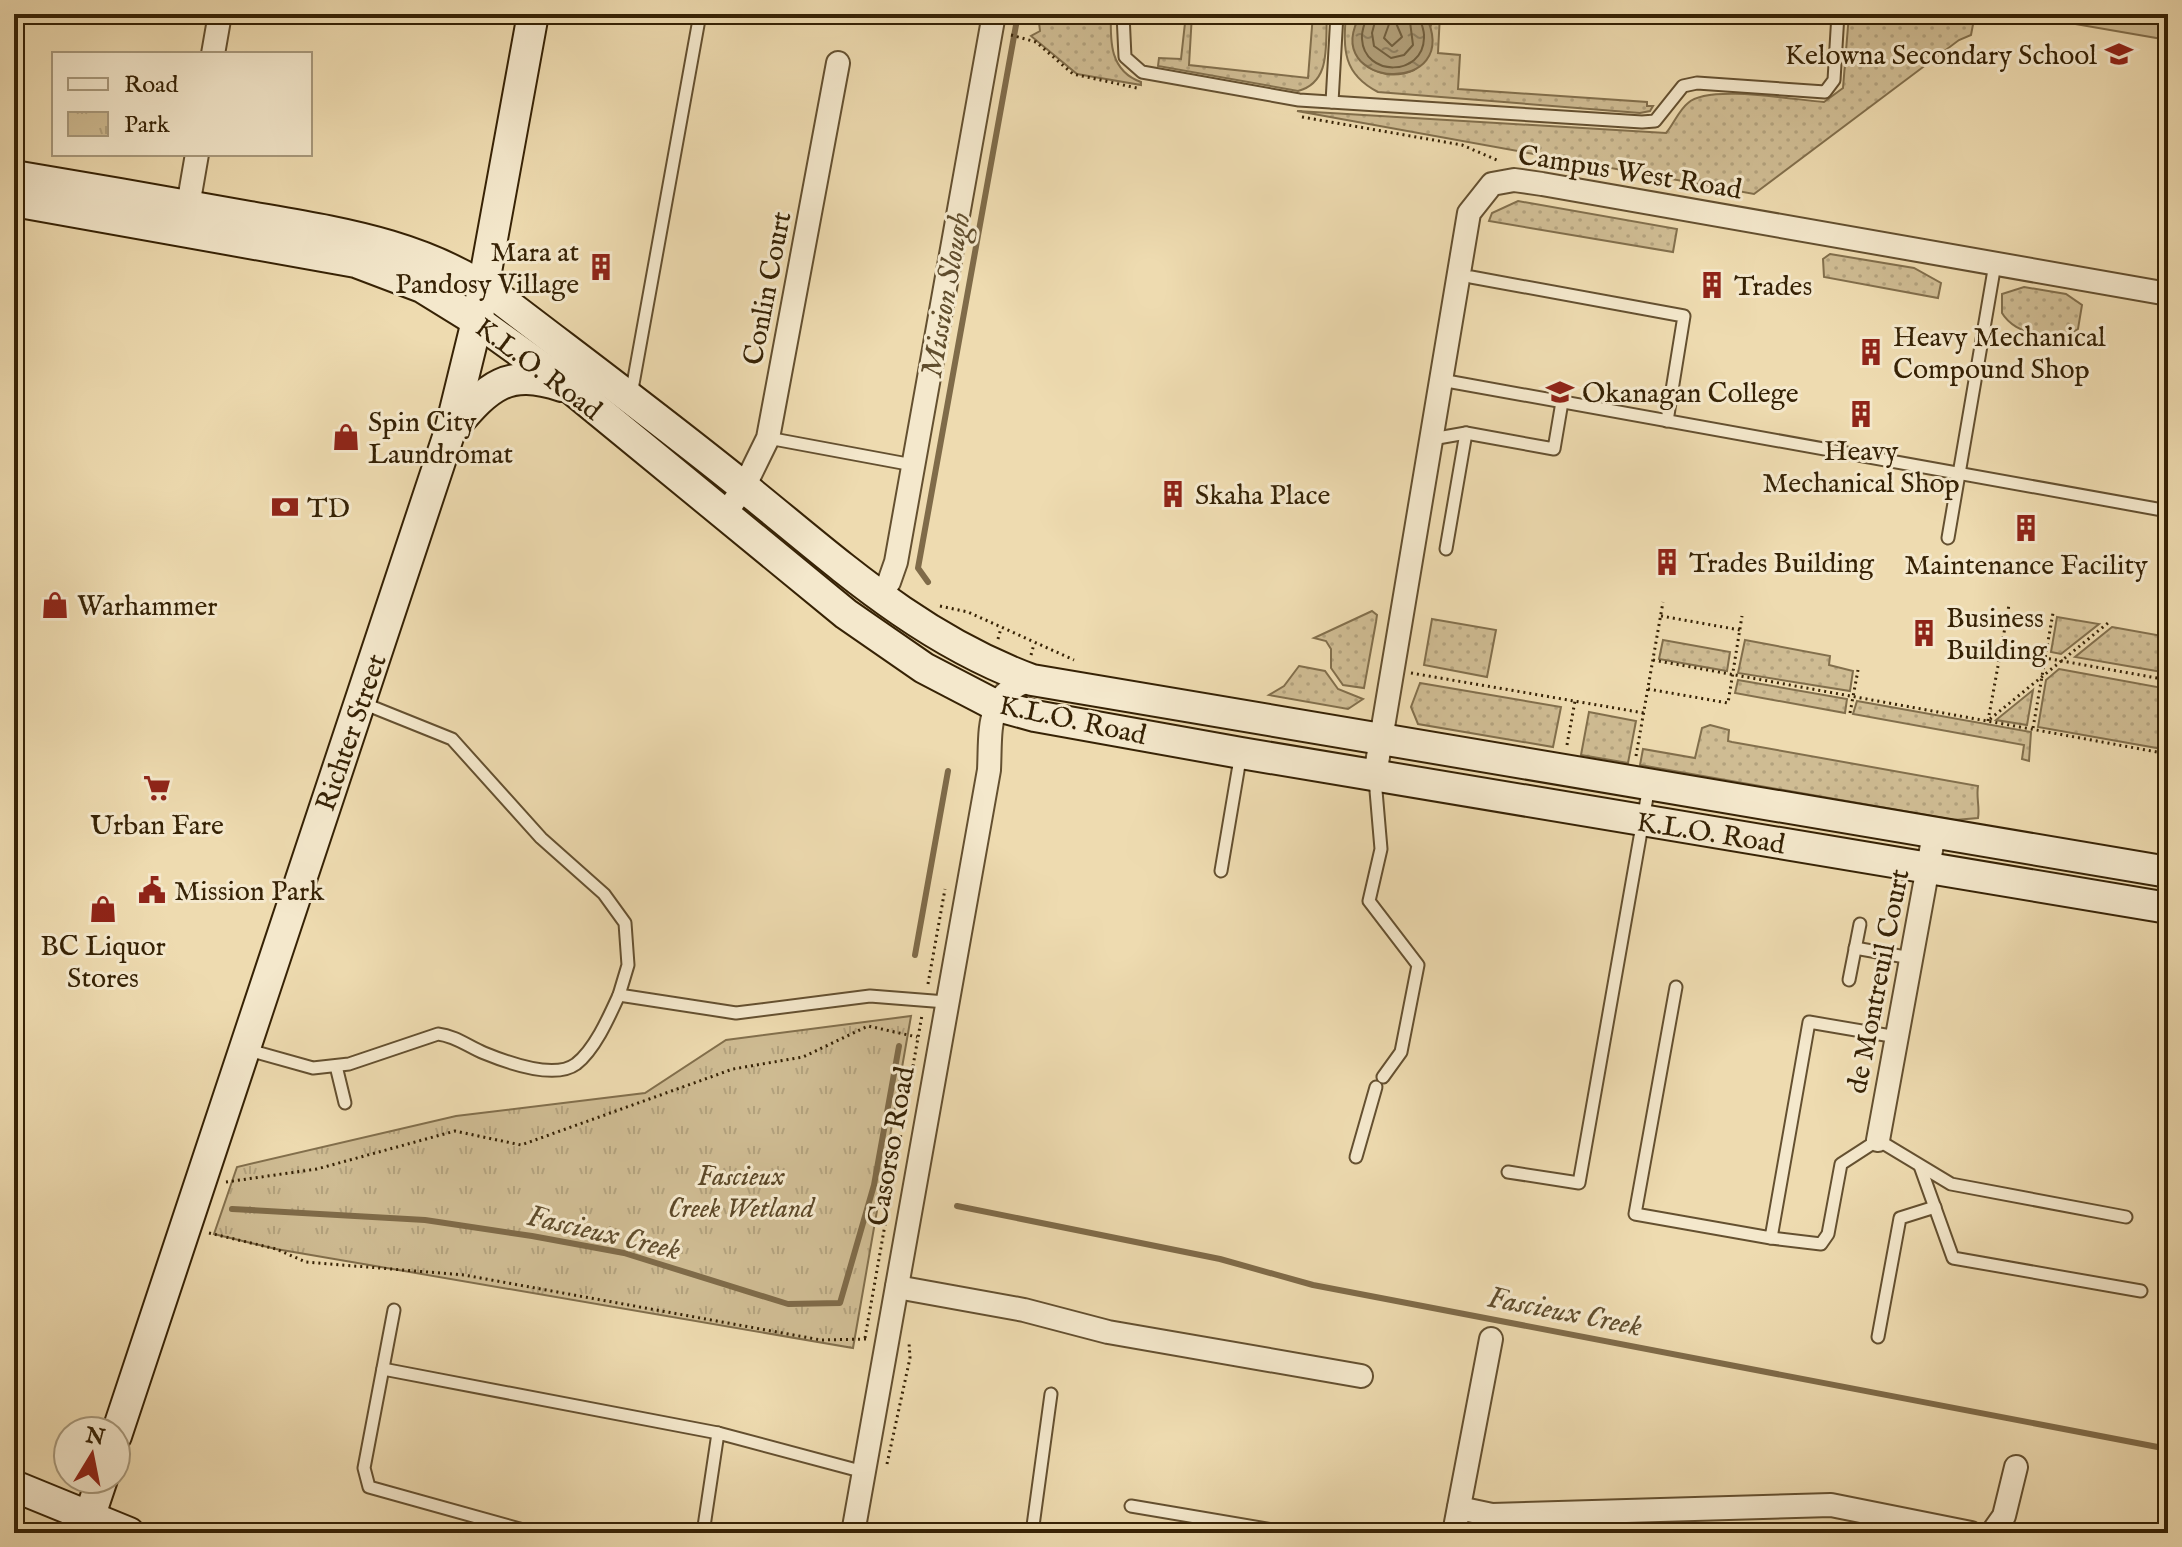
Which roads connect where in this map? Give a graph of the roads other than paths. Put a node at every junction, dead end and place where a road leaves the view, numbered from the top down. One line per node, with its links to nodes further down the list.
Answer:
1 (220, 14): 8 (street)
2 (533, 14): 17 (main road, Richter Street)
3 (700, 14): 22 (lane)
4 (994, 14): 29 (street)
5 (1123, 14): 10 (lane)
6 (1337, 14): 10 (lane)
7 (1838, 14): 10 (lane)
8 (213, 52)
9 (838, 63): 27 (street, Conlin Court)
10 (1332, 102)
11 (197, 156): 14 (street)
12 (14, 176): 14 (main road, K.L.O. Road)
13 (14, 201): 19 (main road, K.L.O. Road)
14 (188, 206): 17 (main road, K.L.O. Road)
15 (1995, 264): 18 (street, Campus West Road); 20 (street, Campus West Road); 30 (lane)
16 (1471, 277): 24 (lane)
17 (483, 286): 19 (main road, Richter Street); 22 (main road, K.L.O. Road)
18 (2168, 294)
19 (477, 321): 21 (main road, K.L.O. Road); 25 (main road, Richter Street)
20 (1441, 380): 23 (lane); 28 (street, Campus West Road)
21 (572, 389): 25 (main road); 33 (main road, K.L.O. Road)
22 (630, 397): 31 (main road, K.L.O. Road)
23 (1562, 402): 24 (lane); 26 (lane)
24 (1667, 421): 30 (lane)
25 (450, 431): 38 (main road, Richter Street)
26 (1466, 433): 28 (lane); 35 (lane)
27 (768, 438): 29 (lane); 31 (street, Conlin Court)
28 (1432, 439): 40 (street, Campus West Road)
29 (913, 465): 36 (street)
30 (1959, 474): 32 (lane); 34 (lane)
31 (744, 487): 33 (street, Conlin Court); 36 (main road, K.L.O. Road)
32 (2168, 511)
33 (725, 514): 39 (main road, K.L.O. Road)
34 (1948, 538)
35 (1446, 549)
36 (878, 597): 37 (main road, K.L.O. Road)
37 (1032, 680): 39 (street); 40 (main road, K.L.O. Road)
38 (360, 701): 55 (lane); 58 (main road, Richter Street)
39 (1007, 709): 41 (main road, K.L.O. Road); 56 (street, Casorso Road)
40 (1380, 739): 42 (street, Campus West Road); 43 (main road, K.L.O. Road)
41 (1241, 753): 42 (main road, K.L.O. Road); 47 (lane)
42 (1375, 775): 44 (main road, K.L.O. Road); 62 (lane)
43 (1642, 777): 44 (lane); 45 (main road, K.L.O. Road)
44 (1644, 821): 46 (main road, K.L.O. Road); 64 (lane)
45 (1934, 834): 46 (street, de Montreuil Court); 48 (main road, K.L.O. Road)
46 (1929, 868): 49 (main road, K.L.O. Road); 52 (street, de Montreuil Court)
47 (1221, 871)
48 (2168, 872)
49 (2168, 908)
50 (1860, 924): 51 (lane)
51 (1855, 948): 52 (lane); 53 (lane)
52 (1911, 958): 57 (street, de Montreuil Court)
53 (1849, 980)
54 (1676, 987): 67 (lane)
55 (619, 995): 56 (lane); 59 (lane)
56 (946, 1002): 68 (street, Casorso Road)
57 (1897, 1037): 61 (street, de Montreuil Court); 67 (lane)
58 (242, 1049): 59 (lane); 76 (main road, Richter Street)
59 (336, 1066): 60 (lane)
60 (345, 1103)
61 (1878, 1140): 63 (lane); 67 (lane)
62 (1356, 1157)
63 (1920, 1165): 65 (lane); 66 (lane)
64 (1508, 1172)
65 (1935, 1207): 69 (lane); 71 (lane)
66 (2126, 1217)
67 (1771, 1238)
68 (897, 1287): 74 (street); 79 (street, Casorso Road)
69 (2141, 1291)
70 (394, 1310): 73 (lane)
71 (1878, 1337)
72 (1491, 1339): 83 (street)
73 (383, 1369): 77 (lane); 87 (lane)
74 (1361, 1376)
75 (1051, 1394): 90 (lane)
76 (123, 1415)
77 (718, 1433): 79 (lane); 88 (lane)
78 (2016, 1467): 94 (street)
79 (864, 1472): 89 (street, Casorso Road)
80 (14, 1486): 84 (main road)
81 (97, 1495): 84 (main road)
82 (1131, 1506): 85 (lane)
83 (1459, 1508): 92 (street); 93 (street)
84 (87, 1525): 86 (main road)
85 (1242, 1529): 91 (lane)
86 (129, 1533)
87 (534, 1533)
88 (703, 1533)
89 (853, 1533)
90 (1032, 1533)
91 (1290, 1533)
92 (1454, 1533)
93 (1971, 1533)
94 (1992, 1533)

